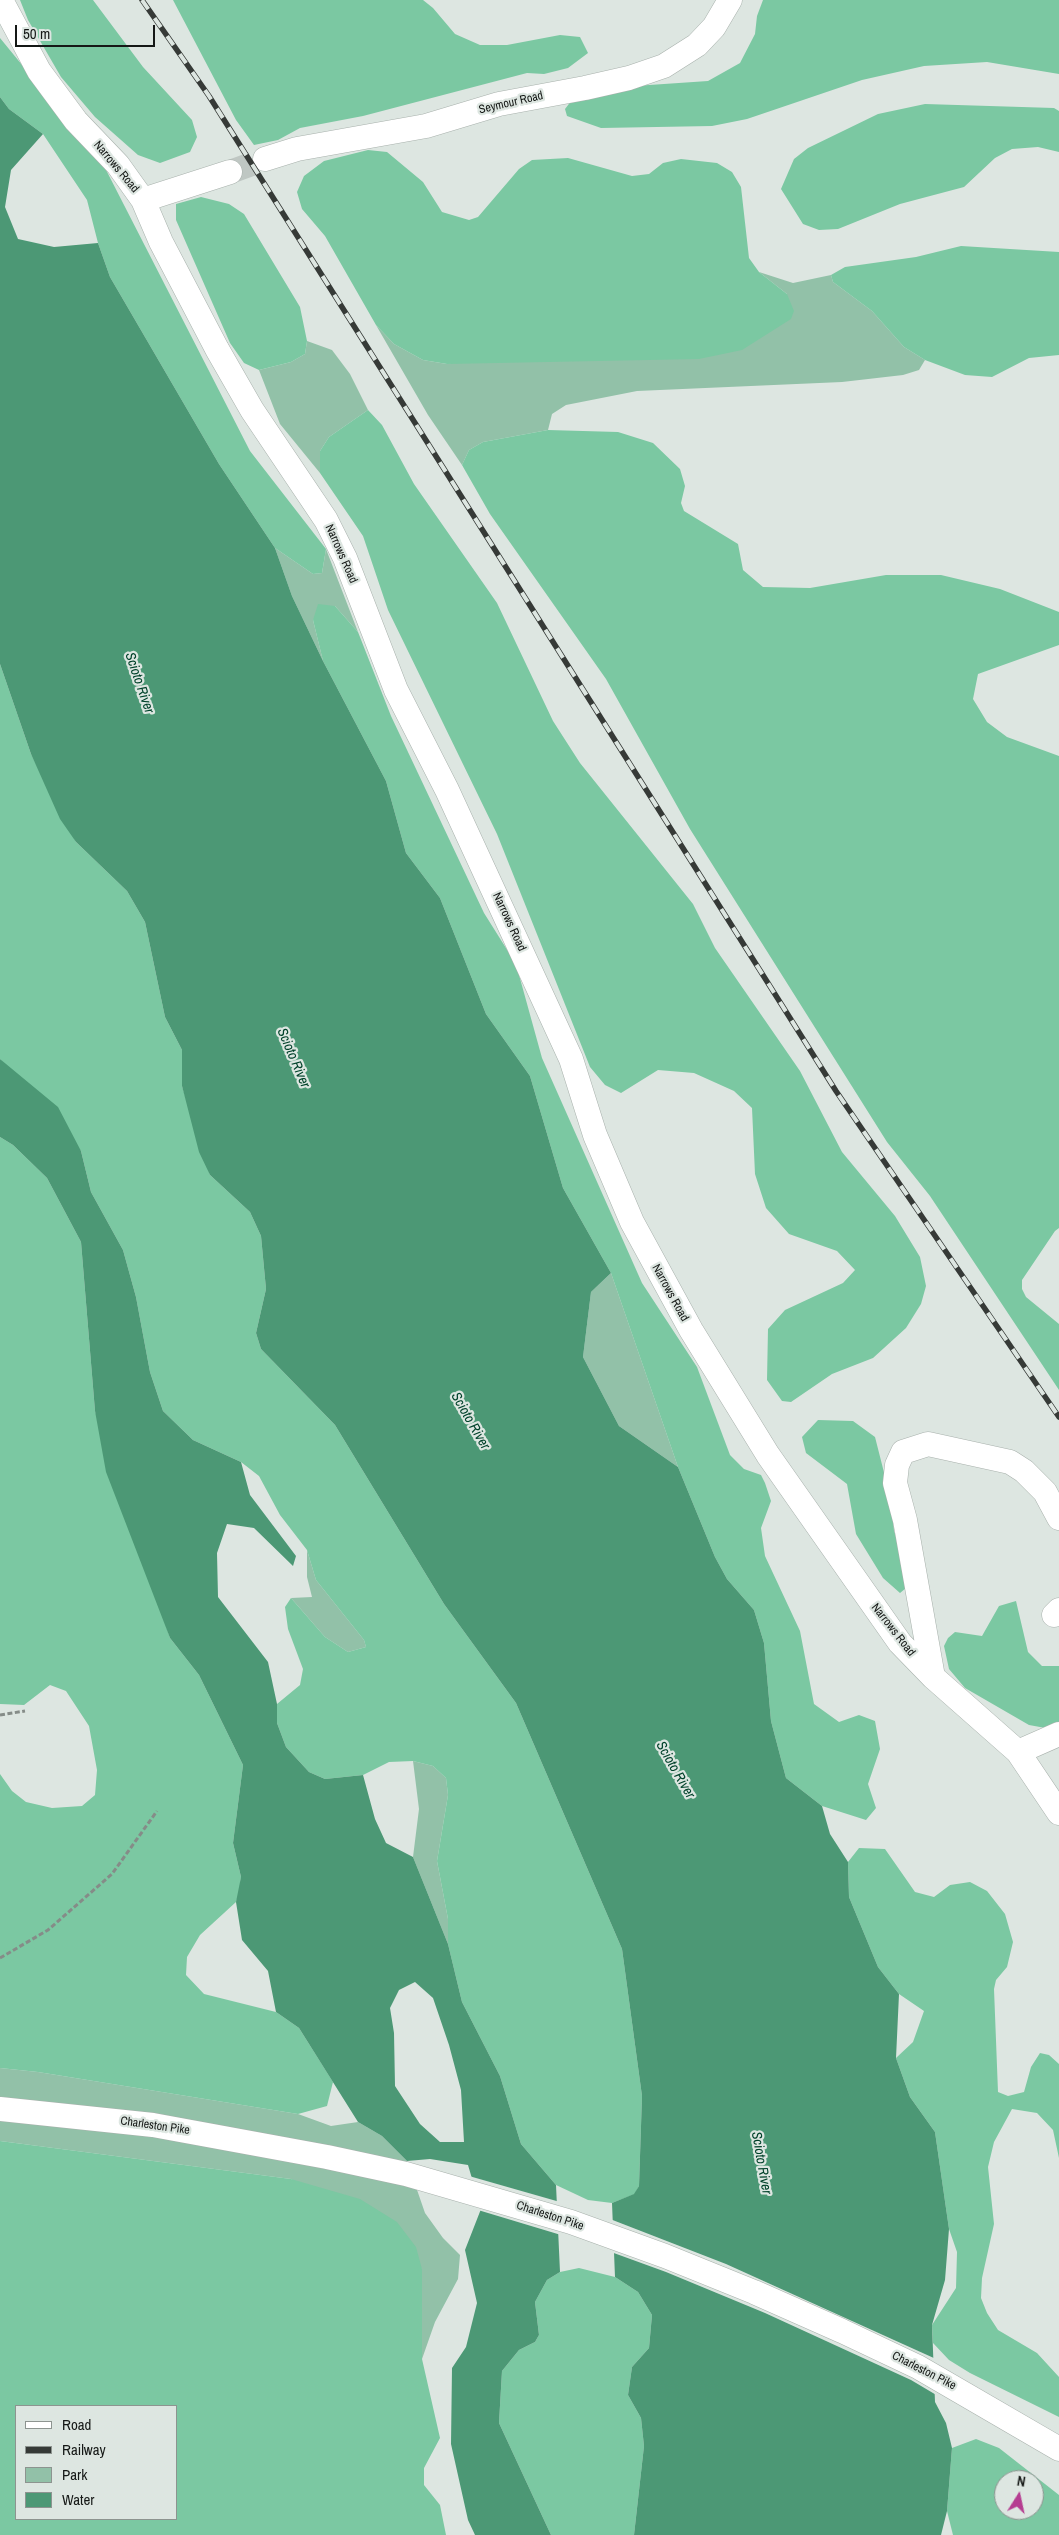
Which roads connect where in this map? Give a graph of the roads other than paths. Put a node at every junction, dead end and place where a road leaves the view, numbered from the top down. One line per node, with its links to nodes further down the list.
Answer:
1 (1, 0): 5 (street, Narrows Road)
2 (730, 0): 3 (street, Seymour Road)
3 (265, 159)
4 (230, 172): 5 (street)
5 (143, 200): 7 (street, Narrows Road)
6 (1059, 1518): 7 (street)
7 (932, 1677): 9 (street, Narrows Road)
8 (1059, 1734): 9 (street)
9 (1018, 1752): 10 (street, Narrows Road)
10 (1059, 1813)
11 (0, 2109): 12 (street, Charleston Pike)
12 (1059, 2449)

